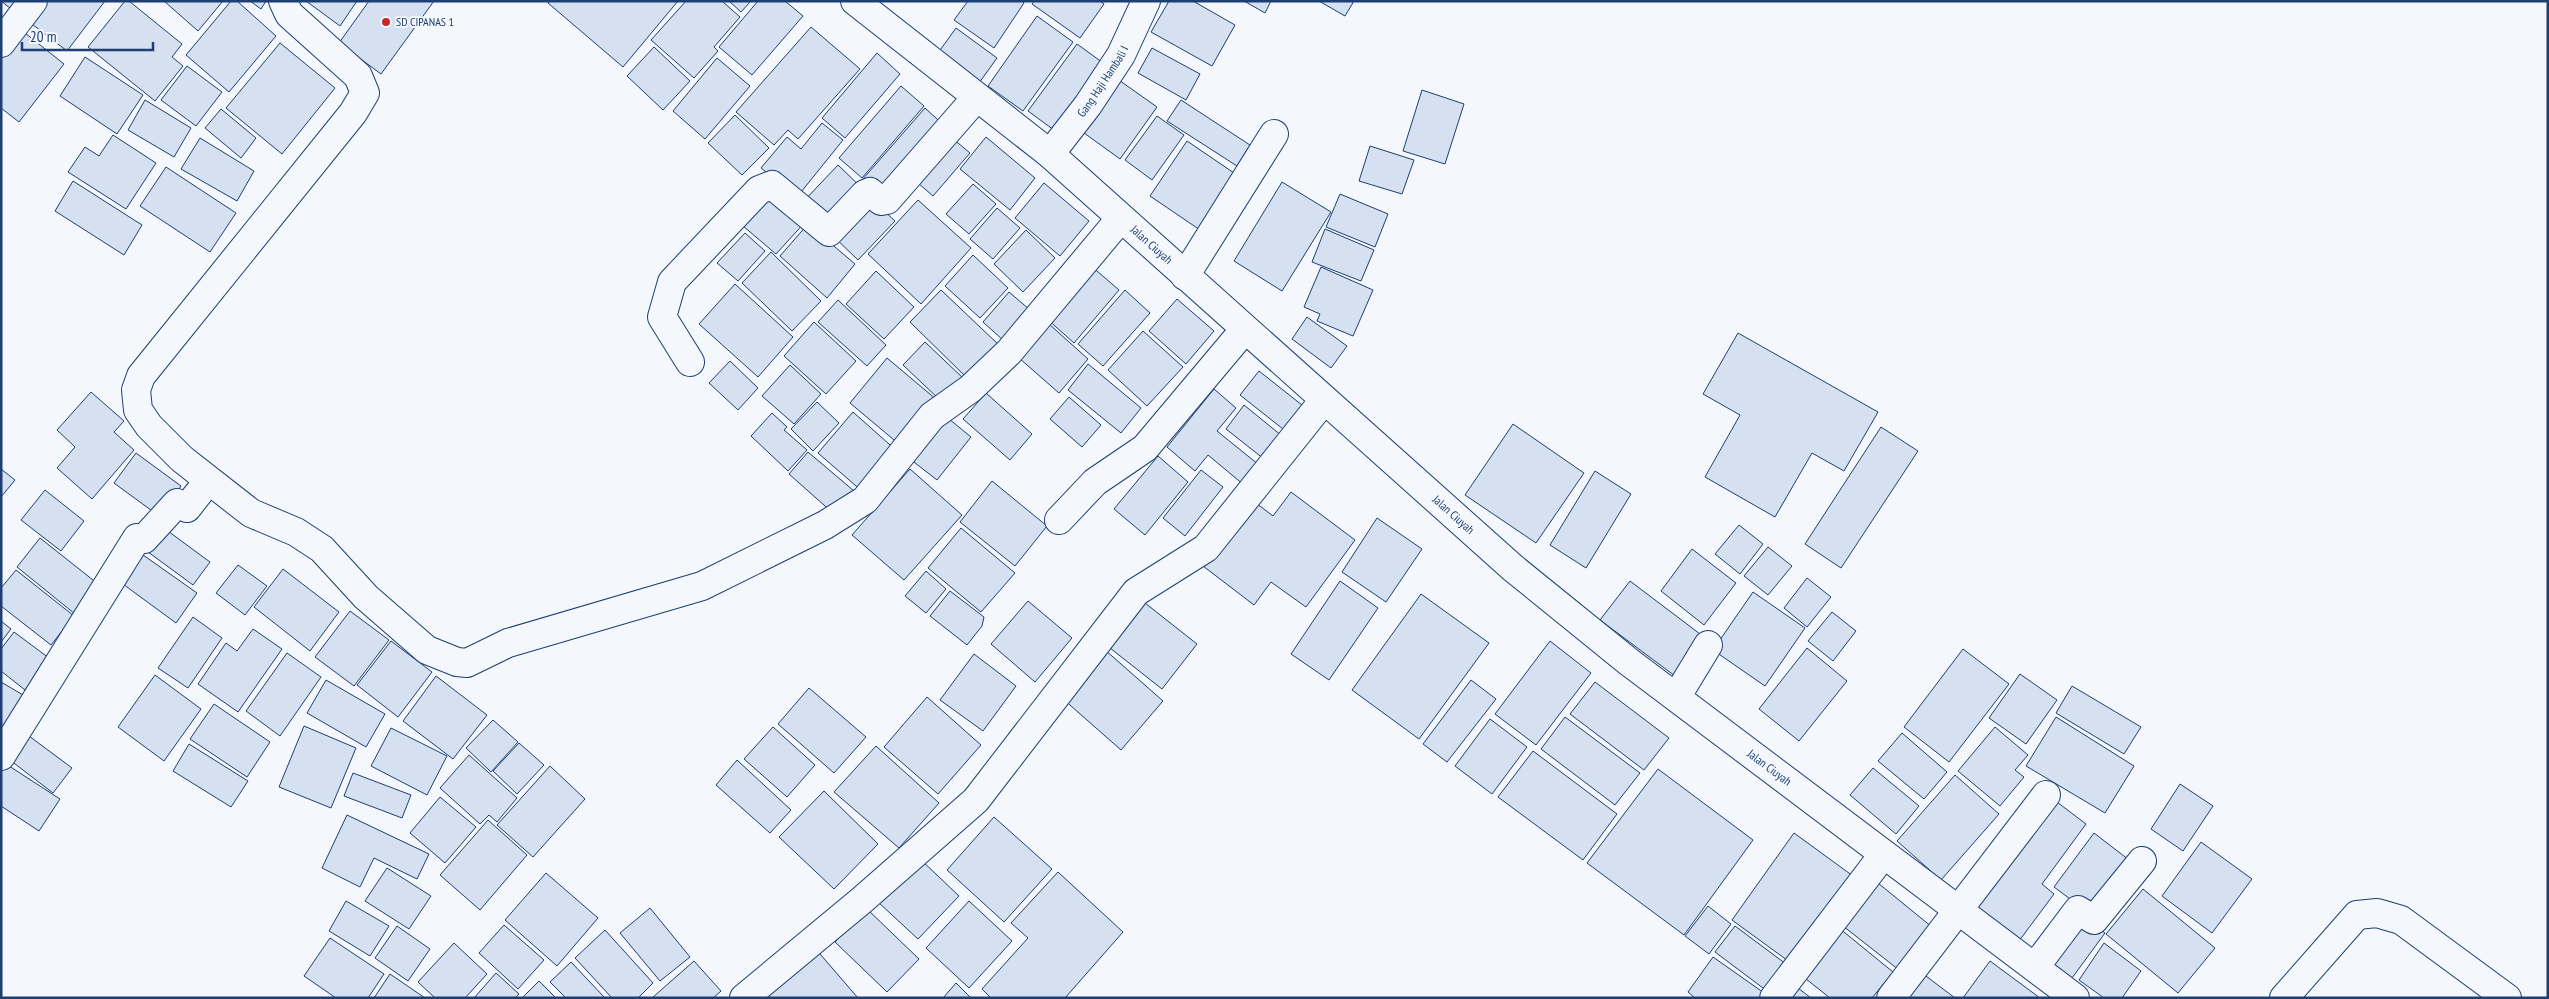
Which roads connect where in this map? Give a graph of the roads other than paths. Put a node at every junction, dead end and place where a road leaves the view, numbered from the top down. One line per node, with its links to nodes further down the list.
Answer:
1 (33, 1): 5 (street)
2 (283, 1): 14 (street)
3 (855, 1): 6 (street, Jalan Ciuyah)
4 (1146, 1): 8 (street, Gang Haji Hambali I)
5 (1, 44)
6 (976, 98): 8 (street, Jalan Ciuyah); 12 (street)
7 (1274, 134): 10 (street)
8 (1050, 154): 9 (street, Jalan Ciuyah)
9 (1120, 219): 10 (street, Jalan Ciuyah); 14 (street)
10 (1185, 276): 11 (street, Jalan Ciuyah)
11 (1245, 329): 13 (street, Jalan Ciuyah); 15 (street)
12 (690, 362)
13 (1324, 400): 17 (street, Jalan Ciuyah); 24 (street)
14 (208, 481): 18 (street)
15 (1059, 520)
16 (1708, 645): 17 (street)
17 (1677, 696): 20 (street, Jalan Ciuyah)
18 (1, 756)
19 (2046, 794): 22 (street)
20 (1883, 855): 22 (street, Jalan Ciuyah); 25 (street)
21 (2142, 861): 23 (street)
22 (1958, 910): 23 (street, Jalan Ciuyah); 26 (street)
23 (2035, 967): 27 (street, Jalan Ciuyah)
24 (744, 998)
25 (1774, 998)
26 (1892, 998)
27 (2075, 998)
28 (2284, 998): 29 (street)
29 (2507, 998)

